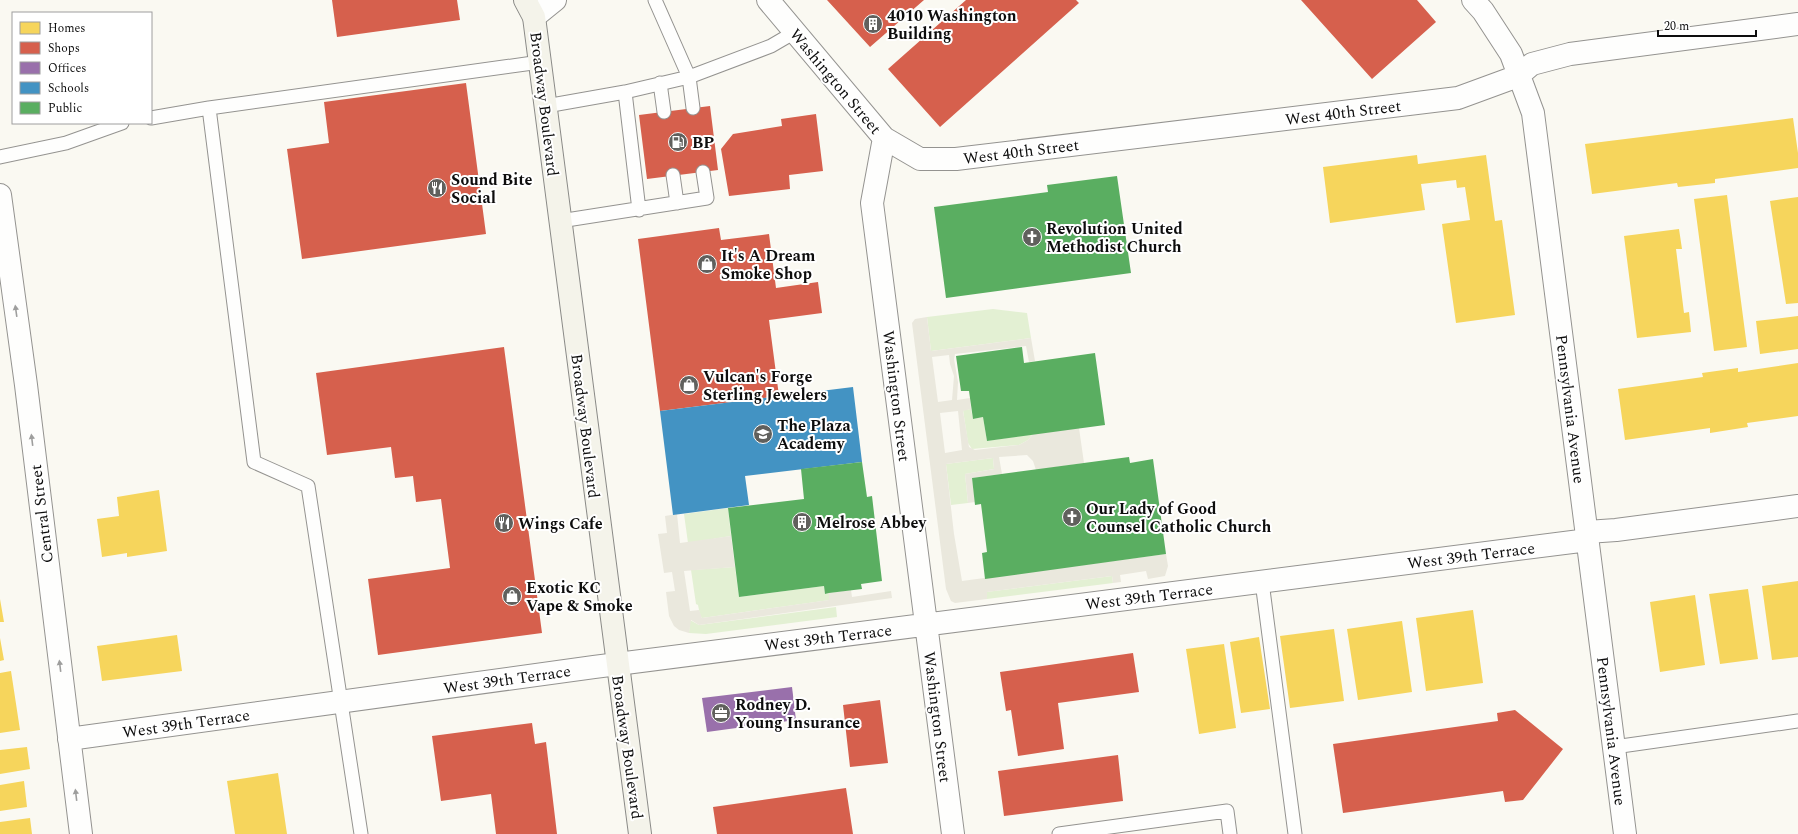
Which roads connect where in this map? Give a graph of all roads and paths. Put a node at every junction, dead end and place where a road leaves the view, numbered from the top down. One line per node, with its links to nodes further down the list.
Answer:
1 (555, 0): 5 (street)
2 (655, 0): 10 (lane)
3 (768, 0): 7 (street, Washington Street)
4 (1473, 0): 9 (street, Pennsylvania Avenue)
5 (533, 6): 8 (main road, Broadway Boulevard)
6 (1798, 24): 9 (street, West 40th Street)
7 (795, 32): 10 (lane); 19 (street, Washington Street)
8 (540, 62): 13 (main road, Broadway Boulevard); 14 (lane)
9 (1518, 76): 19 (street, West 40th Street); 28 (street, Pennsylvania Avenue)
10 (689, 77): 11 (lane); 15 (lane)
11 (660, 83): 12 (lane); 16 (lane)
12 (625, 92): 13 (lane); 25 (lane)
13 (546, 106): 26 (main road, Broadway Boulevard)
14 (209, 108): 17 (lane); 32 (lane)
15 (693, 108)
16 (664, 112)
17 (152, 118)
18 (119, 124): 20 (lane)
19 (884, 138): 30 (street, Washington Street)
20 (0, 157)
21 (703, 172): 24 (lane)
22 (674, 175): 24 (lane)
23 (0, 195): 34 (street, Central Street, one-way to 23)
24 (677, 204): 25 (lane)
25 (640, 210): 26 (lane)
26 (560, 221): 31 (main road, Broadway Boulevard)
27 (1798, 506): 28 (street, West 39th Terrace)
28 (1588, 536): 29 (street, West 39th Terrace); 35 (street, Pennsylvania Avenue)
29 (1262, 582): 30 (street, West 39th Terrace); 42 (lane)
30 (926, 625): 31 (street, West 39th Terrace); 39 (street, Washington Street)
31 (617, 664): 32 (street, West 39th Terrace); 38 (main road, Broadway Boulevard)
32 (342, 702): 34 (street, West 39th Terrace); 37 (lane)
33 (1798, 721): 35 (lane)
34 (69, 739): 36 (street, Central Street, one-way to 34)
35 (1614, 747): 43 (street, Pennsylvania Avenue)
36 (81, 834)
37 (361, 834)
38 (640, 834)
39 (953, 834)
40 (1059, 834): 41 (lane)
41 (1230, 834)
42 (1295, 834)
43 (1625, 834)

